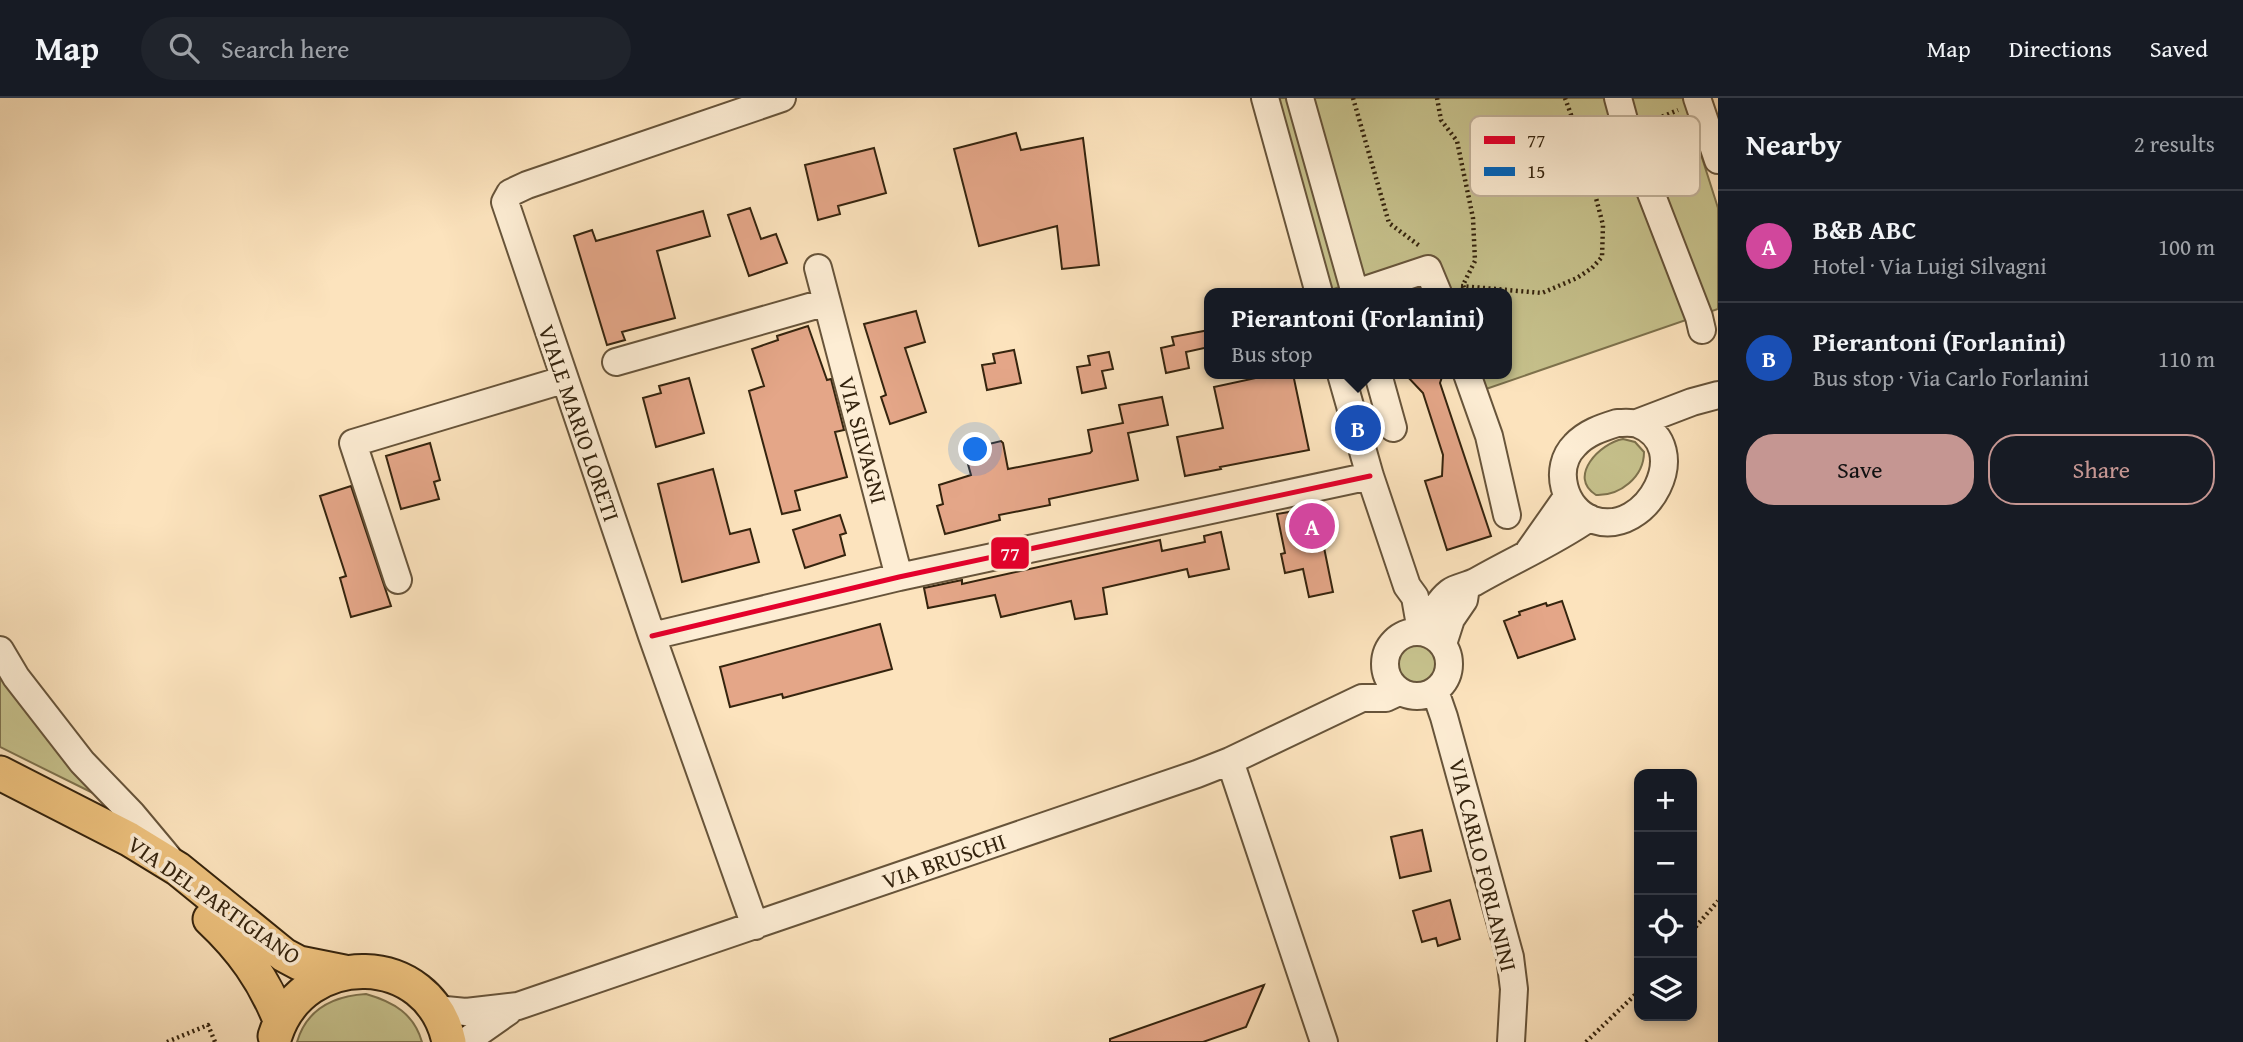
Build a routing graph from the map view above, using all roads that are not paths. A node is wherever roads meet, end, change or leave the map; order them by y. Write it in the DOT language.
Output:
graph roads {
  1 [pos="782,98"];
  2 [pos="1265,98"];
  3 [pos="1300,98"];
  4 [pos="1618,98"];
  5 [pos="1697,98"];
  6 [pos="1623,116"];
  7 [pos="1718,160"];
  8 [pos="1652,196"];
  9 [pos="818,268"];
  10 [pos="1433,281"];
  11 [pos="1318,288"];
  12 [pos="1354,288"];
  13 [pos="1388,288"];
  14 [pos="827,302"];
  15 [pos="1702,330"];
  16 [pos="616,362"];
  17 [pos="1342,379"];
  18 [pos="1379,379"];
  19 [pos="1469,379"];
  20 [pos="563,380"];
  21 [pos="1718,395"];
  22 [pos="1692,402"];
  23 [pos="1637,423"];
  24 [pos="1393,428"];
  25 [pos="1662,447"];
  26 [pos="1370,476"];
  27 [pos="1567,497"];
  28 [pos="1507,515"];
  29 [pos="1589,518"];
  30 [pos="1528,552"];
  31 [pos="899,577"];
  32 [pos="398,580"];
  33 [pos="1407,586"];
  34 [pos="652,636"];
  35 [pos="1429,636"];
  36 [pos="0,650"];
  37 [pos="1389,651"];
  38 [pos="1435,691"];
  39 [pos="1399,692"];
  40 [pos="1362,698"];
  41 [pos="1230,761"];
  42 [pos="0,773"];
  43 [pos="87,818"];
  44 [pos="178,869"];
  45 [pos="755,926"];
  46 [pos="344,972"];
  47 [pos="518,1006"];
  48 [pos="435,1009"];
  49 [pos="277,1031"];
  50 [pos="449,1042"];
  51 [pos="464,1042"];
  52 [pos="1324,1042"];
  53 [pos="1511,1042"];
  1 -- 20 [label="street, VIALE MARIO LORETI"];
  2 -- 11 [label="street"];
  3 -- 12 [label="street"];
  4 -- 6 [label="street"];
  5 -- 7 [label="street"];
  8 -- 15 [label="street"];
  9 -- 14 [label="street, VIA SILVAGNI"];
  10 -- 13 [label="street"];
  14 -- 16 [label="street"];
  14 -- 31 [label="street, VIA SILVAGNI"];
  17 -- 26 [label="street"];
  18 -- 24 [label="street"];
  19 -- 28 [label="street"];
  20 -- 32 [label="street"];
  20 -- 34 [label="street, VIALE MARIO LORETI"];
  21 -- 22 [label="street"];
  22 -- 23 [label="street"];
  22 -- 25 [label="street"];
  23 -- 25 [label="street"];
  23 -- 27 [label="street"];
  25 -- 29 [label="street"];
  26 -- 31 [label="street"];
  26 -- 33 [label="street"];
  27 -- 29 [label="street"];
  27 -- 30 [label="street"];
  29 -- 30 [label="street"];
  30 -- 35 [label="street"];
  31 -- 34 [label="street"];
  33 -- 35 [label="street"];
  33 -- 37 [label="street"];
  34 -- 45 [label="street, VIALE MARIO LORETI"];
  35 -- 37 [label="street"];
  35 -- 38 [label="street"];
  36 -- 44 [label="street"];
  37 -- 39 [label="street"];
  37 -- 40 [label="street"];
  38 -- 39 [label="street"];
  38 -- 53 [label="street, VIA CARLO FORLANINI"];
  39 -- 40 [label="street, VIA BRUSCHI"];
  40 -- 41 [label="street, VIA BRUSCHI"];
  41 -- 45 [label="street, VIA BRUSCHI"];
  41 -- 52 [label="street"];
  42 -- 43 [label="main road, VIA DEL PARTIGIANO"];
  43 -- 44 [label="main road, VIA DEL PARTIGIANO"];
  43 -- 49 [label="main road, VIA DEL PARTIGIANO"];
  44 -- 46 [label="main road, VIA DEL PARTIGIANO"];
  45 -- 47 [label="street, VIA BRUSCHI"];
  46 -- 48 [label="main road"];
  46 -- 49 [label="main road"];
  47 -- 48 [label="street, VIA BRUSCHI"];
  47 -- 51 [label="street, VIA BRUSCHI"];
  48 -- 50 [label="main road"];
}
